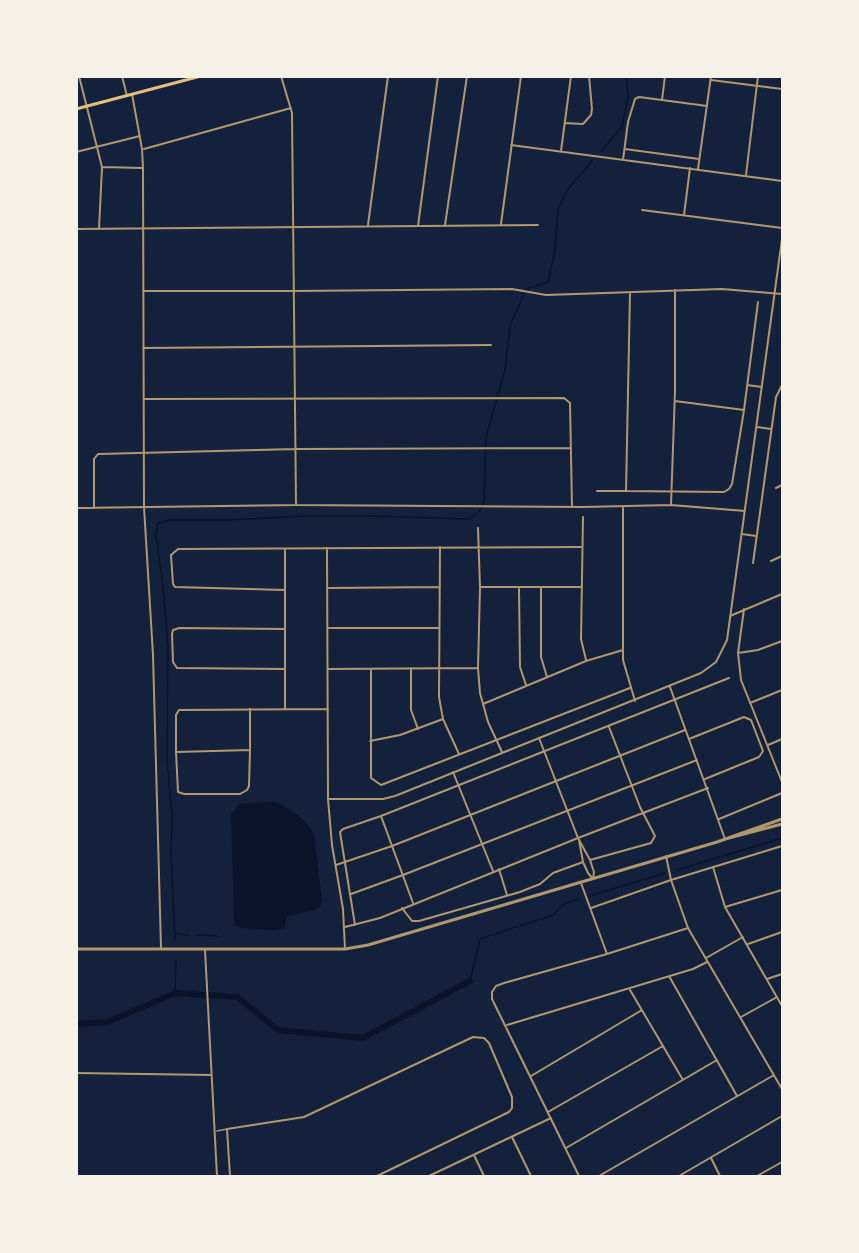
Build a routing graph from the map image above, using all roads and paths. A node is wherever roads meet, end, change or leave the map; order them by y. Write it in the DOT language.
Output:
graph roads {
  1 [pos="79,76"];
  2 [pos="122,76"];
  3 [pos="201,76"];
  4 [pos="281,76"];
  5 [pos="388,76"];
  6 [pos="438,76"];
  7 [pos="466,76"];
  8 [pos="521,76"];
  9 [pos="571,76"];
  10 [pos="589,76"];
  11 [pos="665,76"];
  12 [pos="758,76"];
  13 [pos="710,78"];
  14 [pos="757,86"];
  15 [pos="783,89"];
  16 [pos="132,94"];
  17 [pos="127,96"];
  18 [pos="662,100"];
  19 [pos="86,106"];
  20 [pos="707,106"];
  21 [pos="291,108"];
  22 [pos="76,109"];
  23 [pos="565,123"];
  24 [pos="140,136"];
  25 [pos="511,145"];
  26 [pos="96,146"];
  27 [pos="142,149"];
  28 [pos="624,149"];
  29 [pos="561,151"];
  30 [pos="76,152"];
  31 [pos="699,159"];
  32 [pos="623,160"];
  33 [pos="102,167"];
  34 [pos="143,168"];
  35 [pos="690,168"];
  36 [pos="698,169"];
  37 [pos="746,175"];
  38 [pos="783,181"];
  39 [pos="642,210"];
  40 [pos="684,215"];
  41 [pos="501,224"];
  42 [pos="445,225"];
  43 [pos="538,225"];
  44 [pos="418,226"];
  45 [pos="292,227"];
  46 [pos="368,227"];
  47 [pos="144,228"];
  48 [pos="783,228"];
  49 [pos="76,229"];
  50 [pos="99,229"];
  51 [pos="783,239"];
  52 [pos="777,278"];
  53 [pos="783,279"];
  54 [pos="675,290"];
  55 [pos="143,291"];
  56 [pos="294,291"];
  57 [pos="775,292"];
  58 [pos="630,293"];
  59 [pos="783,294"];
  60 [pos="758,302"];
  61 [pos="490,345"];
  62 [pos="295,347"];
  63 [pos="143,348"];
  64 [pos="747,385"];
  65 [pos="783,385"];
  66 [pos="762,387"];
  67 [pos="144,399"];
  68 [pos="296,399"];
  69 [pos="675,401"];
  70 [pos="744,410"];
  71 [pos="757,427"];
  72 [pos="771,429"];
  73 [pos="571,448"];
  74 [pos="296,450"];
  75 [pos="145,452"];
  76 [pos="783,486"];
  77 [pos="776,488"];
  78 [pos="597,491"];
  79 [pos="626,491"];
  80 [pos="671,491"];
  81 [pos="296,505"];
  82 [pos="671,505"];
  83 [pos="623,506"];
  84 [pos="144,507"];
  85 [pos="572,507"];
  86 [pos="76,508"];
  87 [pos="94,508"];
  88 [pos="745,511"];
  89 [pos="583,517"];
  90 [pos="478,528"];
  91 [pos="742,534"];
  92 [pos="756,536"];
  93 [pos="440,547"];
  94 [pos="581,547"];
  95 [pos="327,548"];
  96 [pos="478,548"];
  97 [pos="285,549"];
  98 [pos="783,556"];
  99 [pos="771,561"];
  100 [pos="753,563"];
  101 [pos="440,587"];
  102 [pos="480,587"];
  103 [pos="581,587"];
  104 [pos="328,588"];
  105 [pos="519,588"];
  106 [pos="541,588"];
  107 [pos="285,590"];
  108 [pos="783,594"];
  109 [pos="744,609"];
  110 [pos="730,616"];
  111 [pos="328,628"];
  112 [pos="439,628"];
  113 [pos="285,629"];
  114 [pos="783,641"];
  115 [pos="623,650"];
  116 [pos="738,653"];
  117 [pos="586,661"];
  118 [pos="411,668"];
  119 [pos="438,668"];
  120 [pos="478,668"];
  121 [pos="285,669"];
  122 [pos="327,669"];
  123 [pos="371,669"];
  124 [pos="547,678"];
  125 [pos="729,678"];
  126 [pos="526,685"];
  127 [pos="670,686"];
  128 [pos="630,688"];
  129 [pos="783,690"];
  130 [pos="674,700"];
  131 [pos="635,701"];
  132 [pos="750,703"];
  133 [pos="482,704"];
  134 [pos="250,709"];
  135 [pos="285,709"];
  136 [pos="328,709"];
  137 [pos="443,719"];
  138 [pos="609,727"];
  139 [pos="418,729"];
  140 [pos="685,730"];
  141 [pos="539,738"];
  142 [pos="689,739"];
  143 [pos="783,739"];
  144 [pos="496,740"];
  145 [pos="370,741"];
  146 [pos="768,745"];
  147 [pos="250,750"];
  148 [pos="177,752"];
  149 [pos="502,752"];
  150 [pos="544,752"];
  151 [pos="459,754"];
  152 [pos="621,757"];
  153 [pos="697,760"];
  154 [pos="453,772"];
  155 [pos="705,779"];
  156 [pos="556,782"];
  157 [pos="783,782"];
  158 [pos="459,785"];
  159 [pos="632,786"];
  160 [pos="708,788"];
  161 [pos="783,793"];
  162 [pos="328,799"];
  163 [pos="568,811"];
  164 [pos="644,813"];
  165 [pos="471,814"];
  166 [pos="381,816"];
  167 [pos="783,818"];
  168 [pos="719,819"];
  169 [pos="783,824"];
  170 [pos="578,838"];
  171 [pos="726,839"];
  172 [pos="483,844"];
  173 [pos="392,846"];
  174 [pos="783,846"];
  175 [pos="666,856"];
  176 [pos="590,860"];
  177 [pos="345,862"];
  178 [pos="583,862"];
  179 [pos="336,865"];
  180 [pos="713,867"];
  181 [pos="498,869"];
  182 [pos="493,871"];
  183 [pos="403,875"];
  184 [pos="593,879"];
  185 [pos="671,880"];
  186 [pos="581,883"];
  187 [pos="783,890"];
  188 [pos="351,894"];
  189 [pos="507,896"];
  190 [pos="413,903"];
  191 [pos="725,907"];
  192 [pos="402,908"];
  193 [pos="591,908"];
  194 [pos="355,926"];
  195 [pos="345,927"];
  196 [pos="688,928"];
  197 [pos="783,932"];
  198 [pos="743,937"];
  199 [pos="748,944"];
  200 [pos="76,949"];
  201 [pos="345,949"];
  202 [pos="161,950"];
  203 [pos="205,950"];
  204 [pos="607,954"];
  205 [pos="707,960"];
  206 [pos="783,974"];
  207 [pos="669,976"];
  208 [pos="767,979"];
  209 [pos="629,988"];
  210 [pos="777,997"];
  211 [pos="783,1006"];
  212 [pos="642,1011"];
  213 [pos="741,1017"];
  214 [pos="507,1025"];
  215 [pos="663,1046"];
  216 [pos="717,1060"];
  217 [pos="76,1073"];
  218 [pos="211,1075"];
  219 [pos="774,1075"];
  220 [pos="531,1076"];
  221 [pos="683,1080"];
  222 [pos="783,1089"];
  223 [pos="737,1096"];
  224 [pos="548,1112"];
  225 [pos="783,1116"];
  226 [pos="551,1118"];
  227 [pos="228,1129"];
  228 [pos="214,1131"];
  229 [pos="512,1137"];
  230 [pos="566,1148"];
  231 [pos="474,1155"];
  232 [pos="711,1158"];
  233 [pos="783,1162"];
  234 [pos="217,1176"];
  235 [pos="230,1176"];
  236 [pos="377,1176"];
  237 [pos="429,1176"];
  238 [pos="433,1176"];
  239 [pos="484,1176"];
  240 [pos="531,1176"];
  241 [pos="579,1176"];
  242 [pos="599,1176"];
  243 [pos="679,1176"];
  244 [pos="720,1176"];
  245 [pos="757,1176"];
  1 -- 19 [label="street"];
  2 -- 17 [label="street"];
  3 -- 16 [label="main road"];
  4 -- 21 [label="street"];
  5 -- 46 [label="street"];
  6 -- 44 [label="street"];
  7 -- 42 [label="street"];
  8 -- 25 [label="street"];
  9 -- 23 [label="street"];
  10 -- 23 [label="street"];
  11 -- 18 [label="street"];
  12 -- 14 [label="street"];
  13 -- 14 [label="street"];
  13 -- 20 [label="street"];
  14 -- 15 [label="street"];
  14 -- 37 [label="street"];
  16 -- 17 [label="main road"];
  16 -- 24 [label="street"];
  17 -- 19 [label="main road"];
  18 -- 20 [label="street"];
  18 -- 28 [label="street"];
  19 -- 22 [label="main road"];
  19 -- 26 [label="street"];
  20 -- 31 [label="street"];
  21 -- 27 [label="street"];
  21 -- 45 [label="street"];
  23 -- 29 [label="street"];
  24 -- 26 [label="street"];
  24 -- 27 [label="street"];
  25 -- 29 [label="street"];
  25 -- 41 [label="street"];
  26 -- 30 [label="street"];
  26 -- 33 [label="street"];
  27 -- 34 [label="street"];
  28 -- 31 [label="street"];
  28 -- 32 [label="street"];
  29 -- 32 [label="street"];
  31 -- 36 [label="street"];
  32 -- 35 [label="street"];
  33 -- 34 [label="street"];
  33 -- 50 [label="street"];
  34 -- 47 [label="street"];
  35 -- 36 [label="street"];
  35 -- 40 [label="street"];
  36 -- 37 [label="street"];
  37 -- 38 [label="street"];
  39 -- 40 [label="street"];
  40 -- 48 [label="street"];
  41 -- 42 [label="street"];
  41 -- 43 [label="street"];
  42 -- 44 [label="street"];
  44 -- 46 [label="street"];
  45 -- 46 [label="street"];
  45 -- 47 [label="street"];
  45 -- 56 [label="street"];
  47 -- 50 [label="street"];
  47 -- 55 [label="street"];
  49 -- 50 [label="street"];
  51 -- 52 [label="street"];
  52 -- 53 [label="street"];
  52 -- 57 [label="street"];
  54 -- 57 [label="street"];
  54 -- 58 [label="street"];
  54 -- 69 [label="street"];
  55 -- 56 [label="street"];
  55 -- 63 [label="street"];
  56 -- 58 [label="street"];
  56 -- 62 [label="street"];
  57 -- 59 [label="street"];
  57 -- 66 [label="street"];
  58 -- 79 [label="street"];
  60 -- 64 [label="street"];
  61 -- 62 [label="street"];
  62 -- 63 [label="street"];
  62 -- 68 [label="street"];
  63 -- 67 [label="street"];
  64 -- 66 [label="street"];
  64 -- 70 [label="street"];
  65 -- 72 [label="street"];
  66 -- 71 [label="street"];
  67 -- 68 [label="street"];
  67 -- 75 [label="street"];
  68 -- 73 [label="street"];
  68 -- 74 [label="street"];
  69 -- 70 [label="street"];
  69 -- 80 [label="street"];
  70 -- 80 [label="street"];
  71 -- 72 [label="street"];
  71 -- 88 [label="street"];
  72 -- 92 [label="street"];
  73 -- 74 [label="street"];
  73 -- 85 [label="street"];
  74 -- 75 [label="street"];
  74 -- 81 [label="street"];
  75 -- 84 [label="street"];
  75 -- 87 [label="street"];
  76 -- 77 [label="street"];
  78 -- 79 [label="street"];
  79 -- 80 [label="street"];
  80 -- 82 [label="street"];
  81 -- 84 [label="street"];
  81 -- 85 [label="street"];
  82 -- 83 [label="street"];
  82 -- 88 [label="street"];
  83 -- 85 [label="street"];
  83 -- 115 [label="street"];
  84 -- 87 [label="street"];
  84 -- 202 [label="street"];
  86 -- 87 [label="street"];
  88 -- 91 [label="street"];
  89 -- 94 [label="street"];
  90 -- 96 [label="street"];
  91 -- 92 [label="street"];
  91 -- 110 [label="street"];
  92 -- 100 [label="street"];
  93 -- 95 [label="street"];
  93 -- 96 [label="street"];
  93 -- 101 [label="street"];
  94 -- 96 [label="street"];
  94 -- 103 [label="street"];
  95 -- 97 [label="street"];
  95 -- 104 [label="street"];
  96 -- 102 [label="street"];
  97 -- 107 [label="street"];
  97 -- 107 [label="street"];
  98 -- 99 [label="street"];
  101 -- 104 [label="street"];
  101 -- 112 [label="street"];
  102 -- 105 [label="street"];
  102 -- 120 [label="street"];
  103 -- 106 [label="street"];
  103 -- 117 [label="street"];
  104 -- 111 [label="street"];
  105 -- 106 [label="street"];
  105 -- 126 [label="street"];
  106 -- 124 [label="street"];
  107 -- 113 [label="street"];
  108 -- 109 [label="street"];
  109 -- 110 [label="street"];
  109 -- 116 [label="street"];
  110 -- 127 [label="street"];
  111 -- 112 [label="street"];
  111 -- 122 [label="street"];
  112 -- 119 [label="street"];
  113 -- 121 [label="street"];
  113 -- 121 [label="street"];
  114 -- 116 [label="street"];
  115 -- 117 [label="street"];
  115 -- 128 [label="street"];
  116 -- 132 [label="street"];
  117 -- 124 [label="street"];
  118 -- 119 [label="street"];
  118 -- 123 [label="street"];
  118 -- 139 [label="street"];
  119 -- 120 [label="street"];
  119 -- 137 [label="street"];
  120 -- 133 [label="street"];
  121 -- 135 [label="street"];
  122 -- 123 [label="street"];
  122 -- 136 [label="street"];
  123 -- 145 [label="street"];
  124 -- 126 [label="street"];
  125 -- 130 [label="street"];
  126 -- 133 [label="street"];
  127 -- 130 [label="street"];
  127 -- 131 [label="street"];
  128 -- 131 [label="street"];
  128 -- 144 [label="street"];
  129 -- 132 [label="street"];
  130 -- 138 [label="street"];
  130 -- 140 [label="street"];
  131 -- 141 [label="street"];
  132 -- 146 [label="street"];
  133 -- 144 [label="street"];
  134 -- 135 [label="street"];
  134 -- 147 [label="street"];
  134 -- 148 [label="street"];
  135 -- 136 [label="street"];
  136 -- 162 [label="street"];
  137 -- 139 [label="street"];
  137 -- 151 [label="street"];
  138 -- 150 [label="street"];
  138 -- 152 [label="street"];
  139 -- 145 [label="street"];
  140 -- 142 [label="street"];
  140 -- 152 [label="street"];
  141 -- 149 [label="street"];
  141 -- 150 [label="street"];
  142 -- 153 [label="street"];
  142 -- 155 [label="street"];
  143 -- 146 [label="street"];
  144 -- 149 [label="street"];
  144 -- 151 [label="street"];
  145 -- 151 [label="street"];
  146 -- 157 [label="street"];
  147 -- 148 [label="street"];
  147 -- 148 [label="street"];
  149 -- 154 [label="street"];
  150 -- 156 [label="street"];
  150 -- 158 [label="street"];
  152 -- 156 [label="street"];
  152 -- 159 [label="street"];
  153 -- 155 [label="street"];
  153 -- 159 [label="street"];
  154 -- 158 [label="street"];
  154 -- 162 [label="street"];
  155 -- 160 [label="street"];
  156 -- 163 [label="street"];
  156 -- 165 [label="street"];
  158 -- 165 [label="street"];
  158 -- 166 [label="street"];
  159 -- 163 [label="street"];
  159 -- 164 [label="street"];
  160 -- 164 [label="street"];
  160 -- 168 [label="street"];
  161 -- 168 [label="street"];
  162 -- 179 [label="street"];
  163 -- 170 [label="street"];
  163 -- 172 [label="street"];
  164 -- 170 [label="street"];
  164 -- 176 [label="street"];
  165 -- 172 [label="street"];
  165 -- 173 [label="street"];
  166 -- 173 [label="street"];
  166 -- 177 [label="street"];
  167 -- 171 [label="street"];
  168 -- 171 [label="street"];
  169 -- 171 [label="street"];
  170 -- 176 [label="street"];
  170 -- 178 [label="street"];
  170 -- 181 [label="street"];
  171 -- 175 [label="street"];
  172 -- 182 [label="street"];
  172 -- 183 [label="street"];
  173 -- 177 [label="street"];
  173 -- 183 [label="street"];
  174 -- 180 [label="street"];
  175 -- 184 [label="street"];
  175 -- 185 [label="street"];
  176 -- 184 [label="street"];
  177 -- 179 [label="street"];
  177 -- 188 [label="street"];
  178 -- 184 [label="street"];
  178 -- 189 [label="street"];
  179 -- 195 [label="street"];
  180 -- 185 [label="street"];
  180 -- 191 [label="street"];
  181 -- 182 [label="street"];
  181 -- 189 [label="street"];
  182 -- 190 [label="street"];
  183 -- 188 [label="street"];
  183 -- 190 [label="street"];
  184 -- 186 [label="street"];
  185 -- 193 [label="street"];
  185 -- 196 [label="street"];
  186 -- 193 [label="street"];
  186 -- 201 [label="street"];
  187 -- 191 [label="street"];
  188 -- 194 [label="street"];
  189 -- 192 [label="street"];
  190 -- 192 [label="street"];
  191 -- 198 [label="street"];
  192 -- 194 [label="street"];
  193 -- 204 [label="street"];
  194 -- 195 [label="street"];
  195 -- 201 [label="street"];
  196 -- 204 [label="street"];
  196 -- 205 [label="street"];
  197 -- 199 [label="street"];
  198 -- 199 [label="street"];
  198 -- 205 [label="street"];
  199 -- 208 [label="street"];
  200 -- 202 [label="street"];
  201 -- 203 [label="street"];
  202 -- 203 [label="street"];
  203 -- 218 [label="street"];
  204 -- 214 [label="street"];
  205 -- 207 [label="street"];
  205 -- 213 [label="street"];
  206 -- 208 [label="street"];
  207 -- 209 [label="street"];
  207 -- 216 [label="street"];
  208 -- 210 [label="street"];
  209 -- 212 [label="street"];
  209 -- 214 [label="street"];
  210 -- 211 [label="street"];
  210 -- 213 [label="street"];
  212 -- 215 [label="street"];
  212 -- 220 [label="street"];
  213 -- 219 [label="street"];
  214 -- 220 [label="street"];
  215 -- 221 [label="street"];
  215 -- 224 [label="street"];
  216 -- 221 [label="street"];
  216 -- 223 [label="street"];
  217 -- 218 [label="street"];
  218 -- 228 [label="street"];
  219 -- 222 [label="street"];
  219 -- 223 [label="street"];
  220 -- 224 [label="street"];
  221 -- 230 [label="street"];
  223 -- 242 [label="street"];
  224 -- 226 [label="street"];
  225 -- 232 [label="street"];
  226 -- 229 [label="street"];
  226 -- 230 [label="street"];
  227 -- 228 [label="lane"];
  227 -- 235 [label="street"];
  227 -- 236 [label="street"];
  228 -- 234 [label="street"];
  229 -- 231 [label="street"];
  229 -- 240 [label="street"];
  230 -- 241 [label="street"];
  231 -- 238 [label="street"];
  231 -- 239 [label="street"];
  232 -- 243 [label="street"];
  232 -- 244 [label="street"];
  233 -- 245 [label="street"];
  237 -- 238 [label="street"];
}
